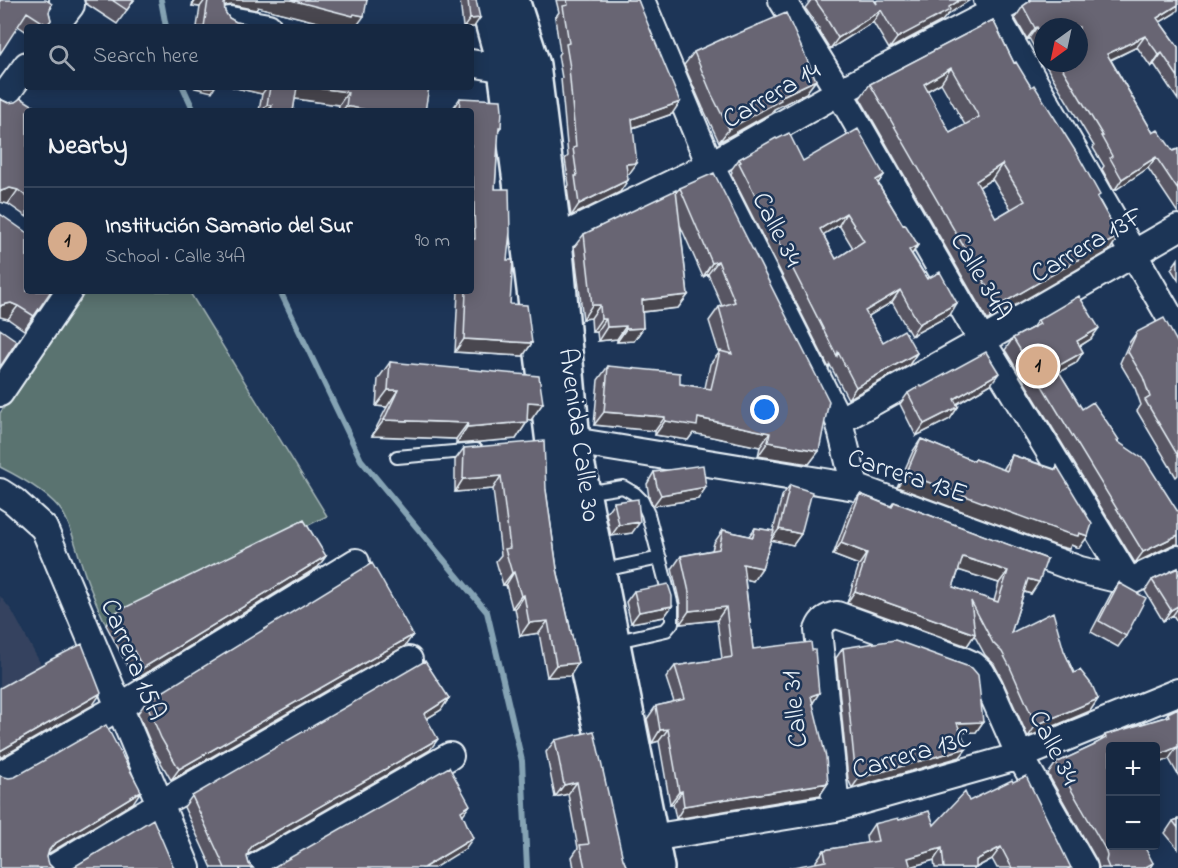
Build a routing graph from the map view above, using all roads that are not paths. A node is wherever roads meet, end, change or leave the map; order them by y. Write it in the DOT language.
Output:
graph roads {
  1 [pos="486,0"];
  2 [pos="512,0"];
  3 [pos="641,0"];
  4 [pos="782,0"];
  5 [pos="67,2"];
  6 [pos="999,4"];
  7 [pos="230,20"];
  8 [pos="56,24"];
  9 [pos="252,24"];
  10 [pos="474,63"];
  11 [pos="519,67"];
  12 [pos="24,68"];
  13 [pos="839,92"];
  14 [pos="3,93"];
  15 [pos="31,106"];
  16 [pos="710,165"];
  17 [pos="1178,228"];
  18 [pos="555,240"];
  19 [pos="1133,254"];
  20 [pos="66,294"];
  21 [pos="1178,331"];
  22 [pos="982,341"];
  23 [pos="0,393"];
  24 [pos="839,421"];
  25 [pos="556,443"];
  26 [pos="486,449"];
  27 [pos="397,457"];
  28 [pos="855,487"];
  29 [pos="0,492"];
  30 [pos="583,493"];
  31 [pos="660,558"];
  32 [pos="1178,559"];
  33 [pos="356,562"];
  34 [pos="598,572"];
  35 [pos="1129,582"];
  36 [pos="837,615"];
  37 [pos="612,642"];
  38 [pos="409,660"];
  39 [pos="1178,692"];
  40 [pos="119,707"];
  41 [pos="450,756"];
  42 [pos="1020,756"];
  43 [pos="0,775"];
  44 [pos="160,804"];
  45 [pos="836,808"];
  46 [pos="654,853"];
  47 [pos="54,868"];
  48 [pos="187,868"];
  49 [pos="254,868"];
  50 [pos="632,868"];
  51 [pos="1084,868"];
  1 -- 11 [label="main road, Avenida Calle 30"];
  2 -- 11 [label="main road, Avenida Calle 30"];
  3 -- 16 [label="street, Calle 34"];
  4 -- 13 [label="street, Calle 34A"];
  5 -- 8 [label="street"];
  6 -- 13 [label="street, Carrera 14"];
  6 -- 19 [label="street"];
  7 -- 9 [label="street"];
  10 -- 11 [label="street"];
  11 -- 18 [label="main road, Avenida Calle 30"];
  11 -- 25 [label="main road, Avenida Calle 30"];
  12 -- 14 [label="street"];
  13 -- 16 [label="street, Carrera 14"];
  13 -- 22 [label="street, Calle 34A"];
  14 -- 15 [label="street"];
  16 -- 18 [label="street, Carrera 14"];
  16 -- 24 [label="street, Calle 34"];
  17 -- 19 [label="street, Carrera 13F"];
  18 -- 25 [label="main road, Avenida Calle 30"];
  19 -- 21 [label="street"];
  19 -- 22 [label="street, Carrera 13F"];
  20 -- 23 [label="street"];
  22 -- 24 [label="street, Carrera 13F"];
  22 -- 35 [label="street, Calle 34A"];
  24 -- 28 [label="street, Calle 34"];
  25 -- 28 [label="street, Carrera 13E"];
  25 -- 30 [label="main road, Avenida Calle 30"];
  25 -- 50 [label="main road, Avenida Calle 30"];
  26 -- 27 [label="lane"];
  28 -- 35 [label="street, Carrera 13E"];
  29 -- 40 [label="street, Carrera 15A"];
  30 -- 31 [label="lane"];
  30 -- 34 [label="main road, Avenida Calle 30"];
  31 -- 34 [label="lane"];
  31 -- 37 [label="lane"];
  32 -- 35 [label="street"];
  33 -- 40 [label="street"];
  34 -- 37 [label="main road, Avenida Calle 30"];
  36 -- 42 [label="street, Calle 34"];
  36 -- 45 [label="street, Calle 31"];
  37 -- 46 [label="main road, Avenida Calle 30"];
  38 -- 44 [label="street"];
  39 -- 42 [label="street, Carrera 13C"];
  40 -- 43 [label="street"];
  40 -- 44 [label="street, Carrera 15A"];
  41 -- 49 [label="street"];
  42 -- 45 [label="street, Carrera 13C"];
  42 -- 51 [label="street, Calle 34"];
  44 -- 47 [label="street"];
  44 -- 48 [label="street, Carrera 15A"];
  45 -- 46 [label="street, Carrera 13C"];
}
